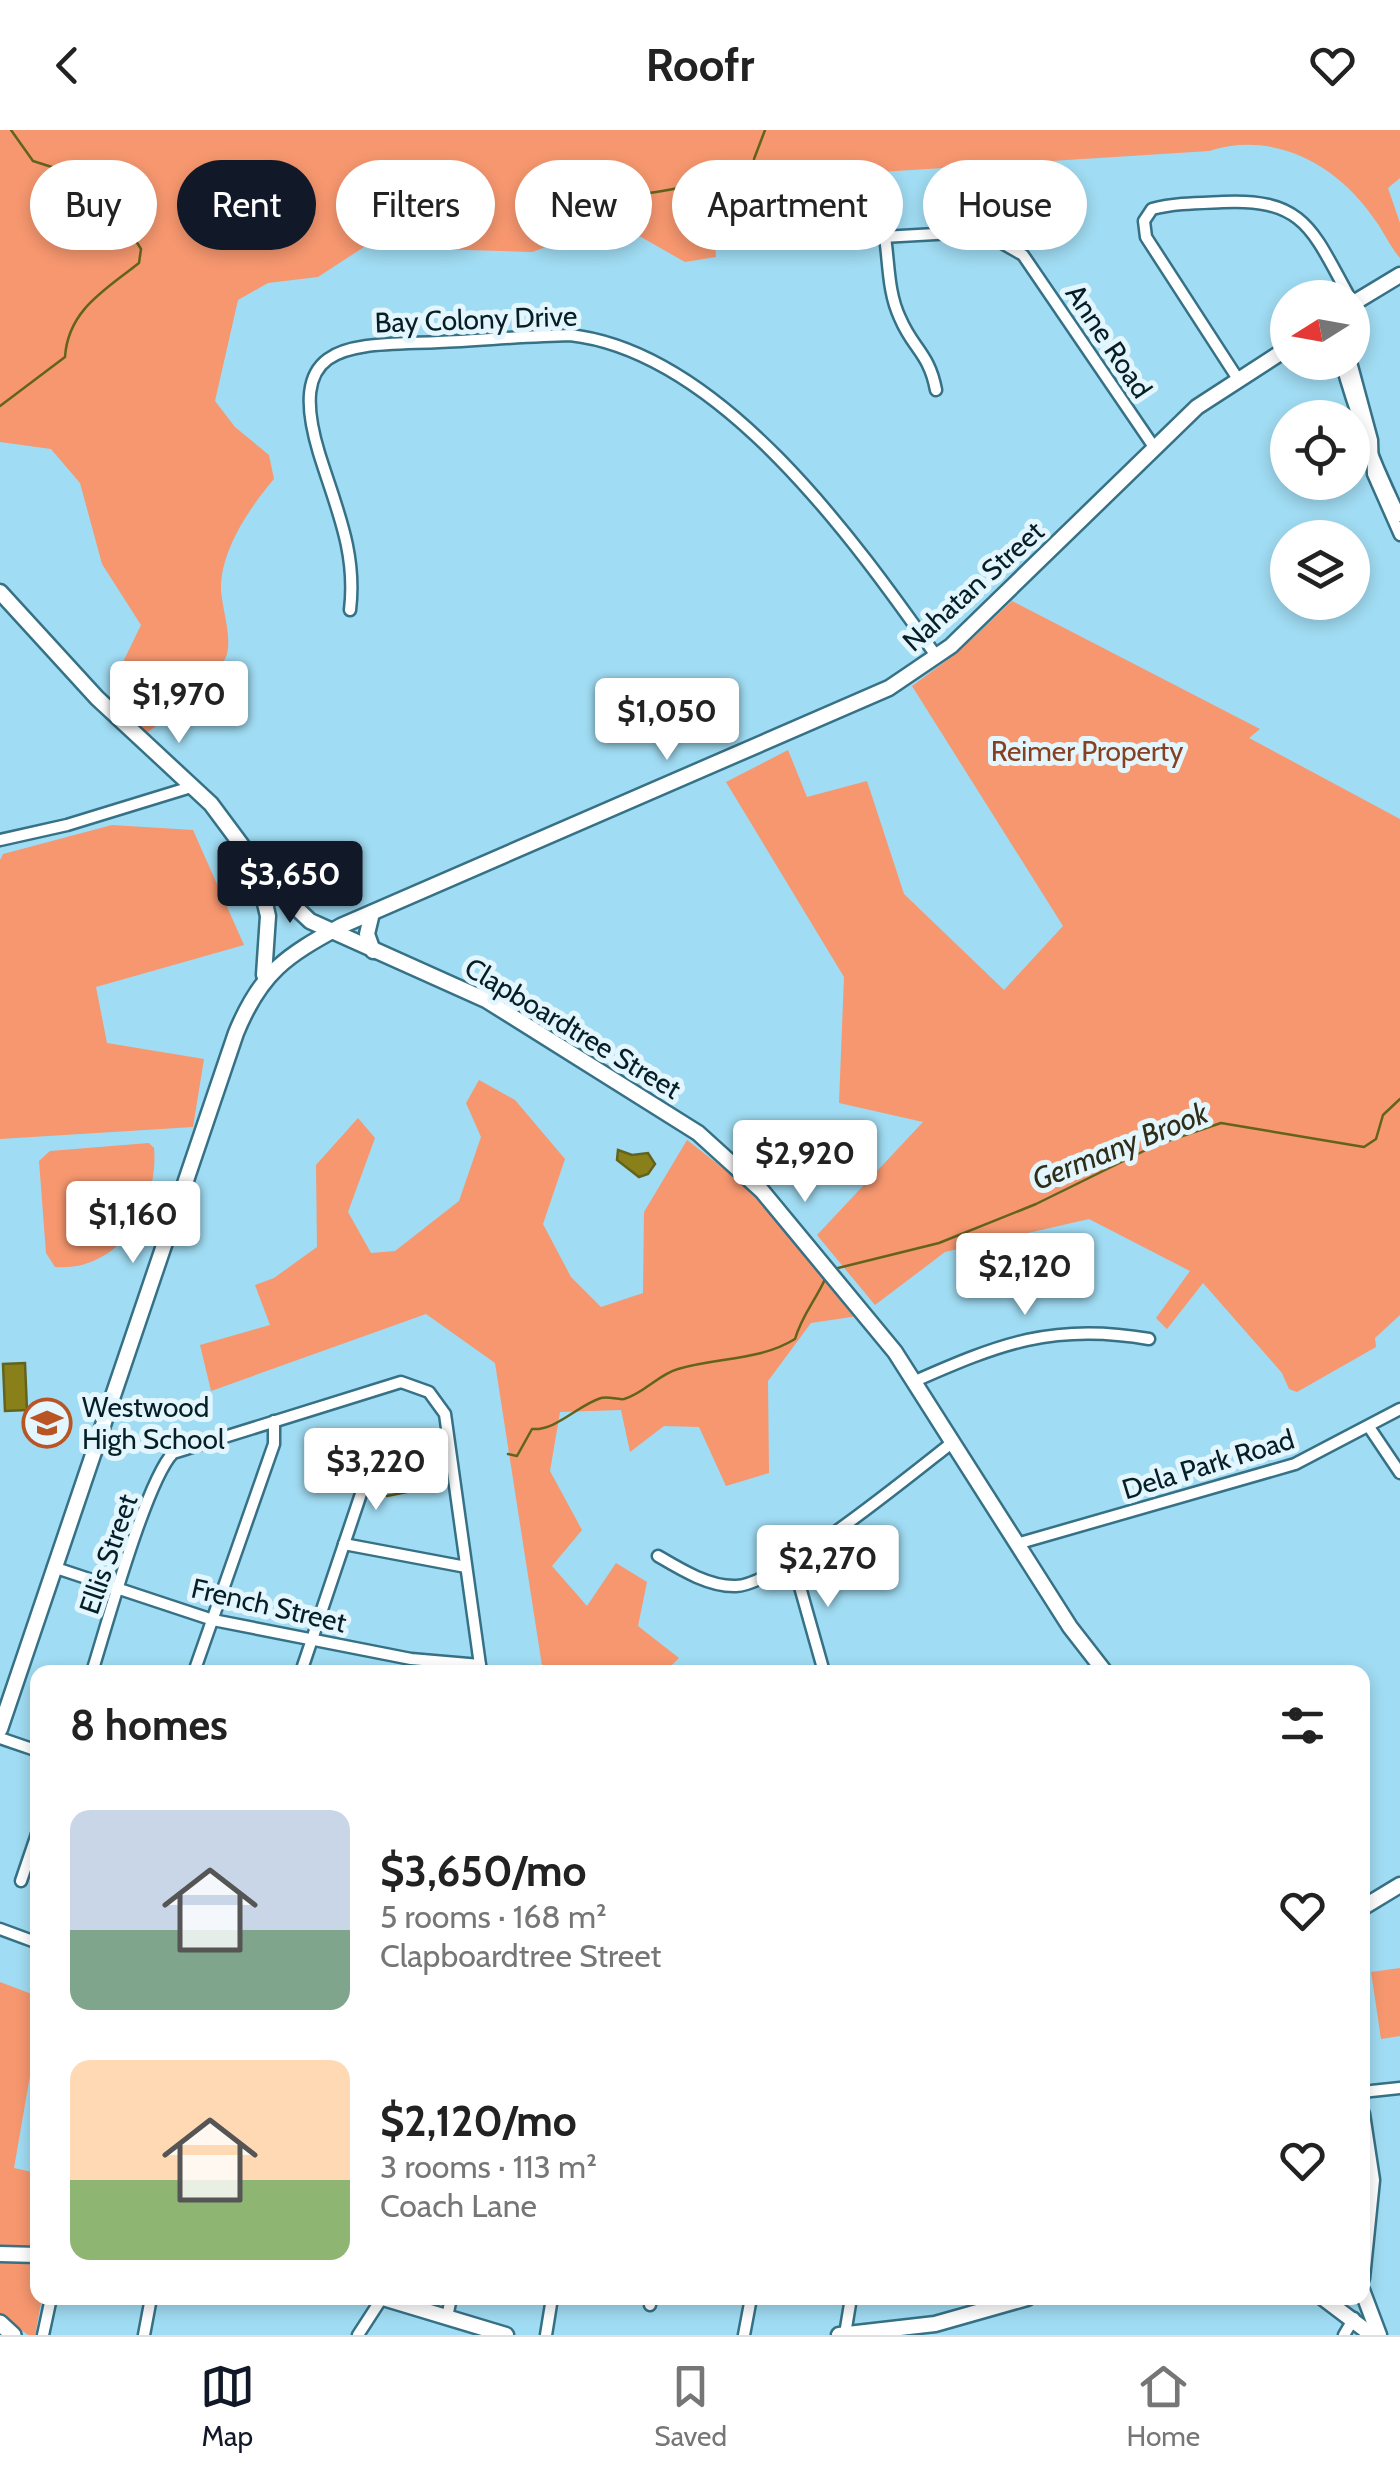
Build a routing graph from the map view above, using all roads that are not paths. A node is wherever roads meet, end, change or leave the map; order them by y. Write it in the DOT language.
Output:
graph roads {
  1 [pos="903,236"];
  2 [pos="888,250"];
  3 [pos="1400,275"];
  4 [pos="1339,280"];
  5 [pos="1370,292"];
  6 [pos="1270,359"];
  7 [pos="1238,379"];
  8 [pos="936,390"];
  9 [pos="1154,447"];
  10 [pos="1370,451"];
  11 [pos="1370,455"];
  12 [pos="1400,516"];
  13 [pos="1400,535"];
  14 [pos="0,592"];
  15 [pos="350,610"];
  16 [pos="936,657"];
  17 [pos="191,787"];
  18 [pos="0,840"];
  19 [pos="256,864"];
  20 [pos="372,913"];
  21 [pos="330,932"];
  22 [pos="373,951"];
  23 [pos="260,986"];
  24 [pos="1149,1339"];
  25 [pos="913,1382"];
  26 [pos="1400,1408"];
  27 [pos="274,1421"];
  28 [pos="1369,1427"];
  29 [pos="953,1442"];
  30 [pos="369,1470"];
  31 [pos="1400,1472"];
  32 [pos="344,1544"];
  33 [pos="1020,1544"];
  34 [pos="658,1556"];
  35 [pos="789,1565"];
  36 [pos="466,1566"];
  37 [pos="54,1567"];
  38 [pos="118,1588"];
  39 [pos="213,1620"];
  40 [pos="312,1639"];
  41 [pos="410,1659"];
  42 [pos="94,1665"];
  43 [pos="197,1665"];
  44 [pos="303,1665"];
  45 [pos="408,1665"];
  46 [pos="453,1665"];
  47 [pos="480,1665"];
  48 [pos="822,1665"];
  49 [pos="1100,1665"];
  50 [pos="0,1729"];
  51 [pos="0,1738"];
  52 [pos="30,1748"];
  53 [pos="30,1855"];
  54 [pos="21,1880"];
  55 [pos="1400,1885"];
  56 [pos="1370,1903"];
  57 [pos="0,1929"];
  58 [pos="30,1940"];
  59 [pos="1400,2088"];
  60 [pos="1370,2091"];
  61 [pos="1370,2167"];
  62 [pos="1370,2200"];
  63 [pos="0,2254"];
  64 [pos="30,2255"];
  65 [pos="50,2305"];
  66 [pos="150,2305"];
  67 [pos="377,2305"];
  68 [pos="406,2305"];
  69 [pos="450,2305"];
  70 [pos="551,2305"];
  71 [pos="750,2305"];
  72 [pos="849,2305"];
  73 [pos="1004,2305"];
  74 [pos="1334,2305"];
  75 [pos="1357,2305"];
  76 [pos="1367,2305"];
  77 [pos="447,2317"];
  78 [pos="1354,2318"];
  79 [pos="0,2324"];
  80 [pos="883,2332"];
  81 [pos="13,2335"];
  82 [pos="44,2335"];
  83 [pos="144,2335"];
  84 [pos="358,2335"];
  85 [pos="506,2335"];
  86 [pos="546,2335"];
  87 [pos="744,2335"];
  88 [pos="842,2335"];
  89 [pos="1344,2335"];
  90 [pos="1376,2335"];
  1 -- 9 [label="street, Anne Road"];
  2 -- 8 [label="street"];
  3 -- 5 [label="main road"];
  4 -- 7 [label="street"];
  6 -- 7 [label="main road, Nahatan Street"];
  7 -- 9 [label="main road, Nahatan Street"];
  9 -- 16 [label="main road, Nahatan Street"];
  10 -- 12 [label="street"];
  11 -- 13 [label="street"];
  14 -- 17 [label="main road, Clapboardtree Street"];
  15 -- 16 [label="street, Bay Colony Drive"];
  16 -- 20 [label="main road, Nahatan Street"];
  17 -- 18 [label="street"];
  17 -- 19 [label="main road, Clapboardtree Street"];
  19 -- 21 [label="main road, Clapboardtree Street"];
  19 -- 23 [label="main road, Clapboardtree Street"];
  20 -- 21 [label="main road, Nahatan Street"];
  20 -- 22 [label="main road"];
  21 -- 22 [label="main road, Clapboardtree Street"];
  21 -- 23 [label="main road, Nahatan Street"];
  22 -- 25 [label="main road, Clapboardtree Street"];
  23 -- 37 [label="main road, Nahatan Street"];
  24 -- 25 [label="street"];
  25 -- 29 [label="main road, Clapboardtree Street"];
  26 -- 28 [label="street, Dela Park Road"];
  27 -- 36 [label="street, Ellis Street"];
  27 -- 38 [label="street, Ellis Street"];
  27 -- 39 [label="street"];
  28 -- 31 [label="street"];
  28 -- 33 [label="street, Dela Park Road"];
  29 -- 33 [label="main road, Clapboardtree Street"];
  29 -- 35 [label="street"];
  30 -- 32 [label="street"];
  32 -- 36 [label="street"];
  32 -- 40 [label="street"];
  33 -- 49 [label="main road, Clapboardtree Street"];
  34 -- 35 [label="street"];
  35 -- 48 [label="street"];
  36 -- 47 [label="street"];
  37 -- 38 [label="street, French Street"];
  37 -- 50 [label="main road, Nahatan Street"];
  38 -- 39 [label="street, French Street"];
  38 -- 42 [label="street, Ellis Street"];
  39 -- 40 [label="street, French Street"];
  39 -- 43 [label="street"];
  40 -- 41 [label="street, French Street"];
  40 -- 44 [label="street"];
  41 -- 45 [label="street"];
  41 -- 46 [label="street, French Street"];
  51 -- 52 [label="street"];
  53 -- 54 [label="street"];
  55 -- 56 [label="main road"];
  57 -- 58 [label="street"];
  59 -- 60 [label="street"];
  61 -- 62 [label="main road"];
  63 -- 64 [label="main road"];
  65 -- 82 [label="street"];
  66 -- 83 [label="street"];
  67 -- 84 [label="street"];
  68 -- 77 [label="main road"];
  69 -- 77 [label="street"];
  70 -- 86 [label="street"];
  71 -- 87 [label="street"];
  72 -- 88 [label="street"];
  73 -- 80 [label="main road"];
  74 -- 78 [label="main road"];
  75 -- 78 [label="main road"];
  76 -- 90 [label="main road"];
  77 -- 85 [label="main road"];
  78 -- 89 [label="street"];
  78 -- 90 [label="main road"];
  79 -- 81 [label="main road"];
  80 -- 88 [label="main road"];
}
